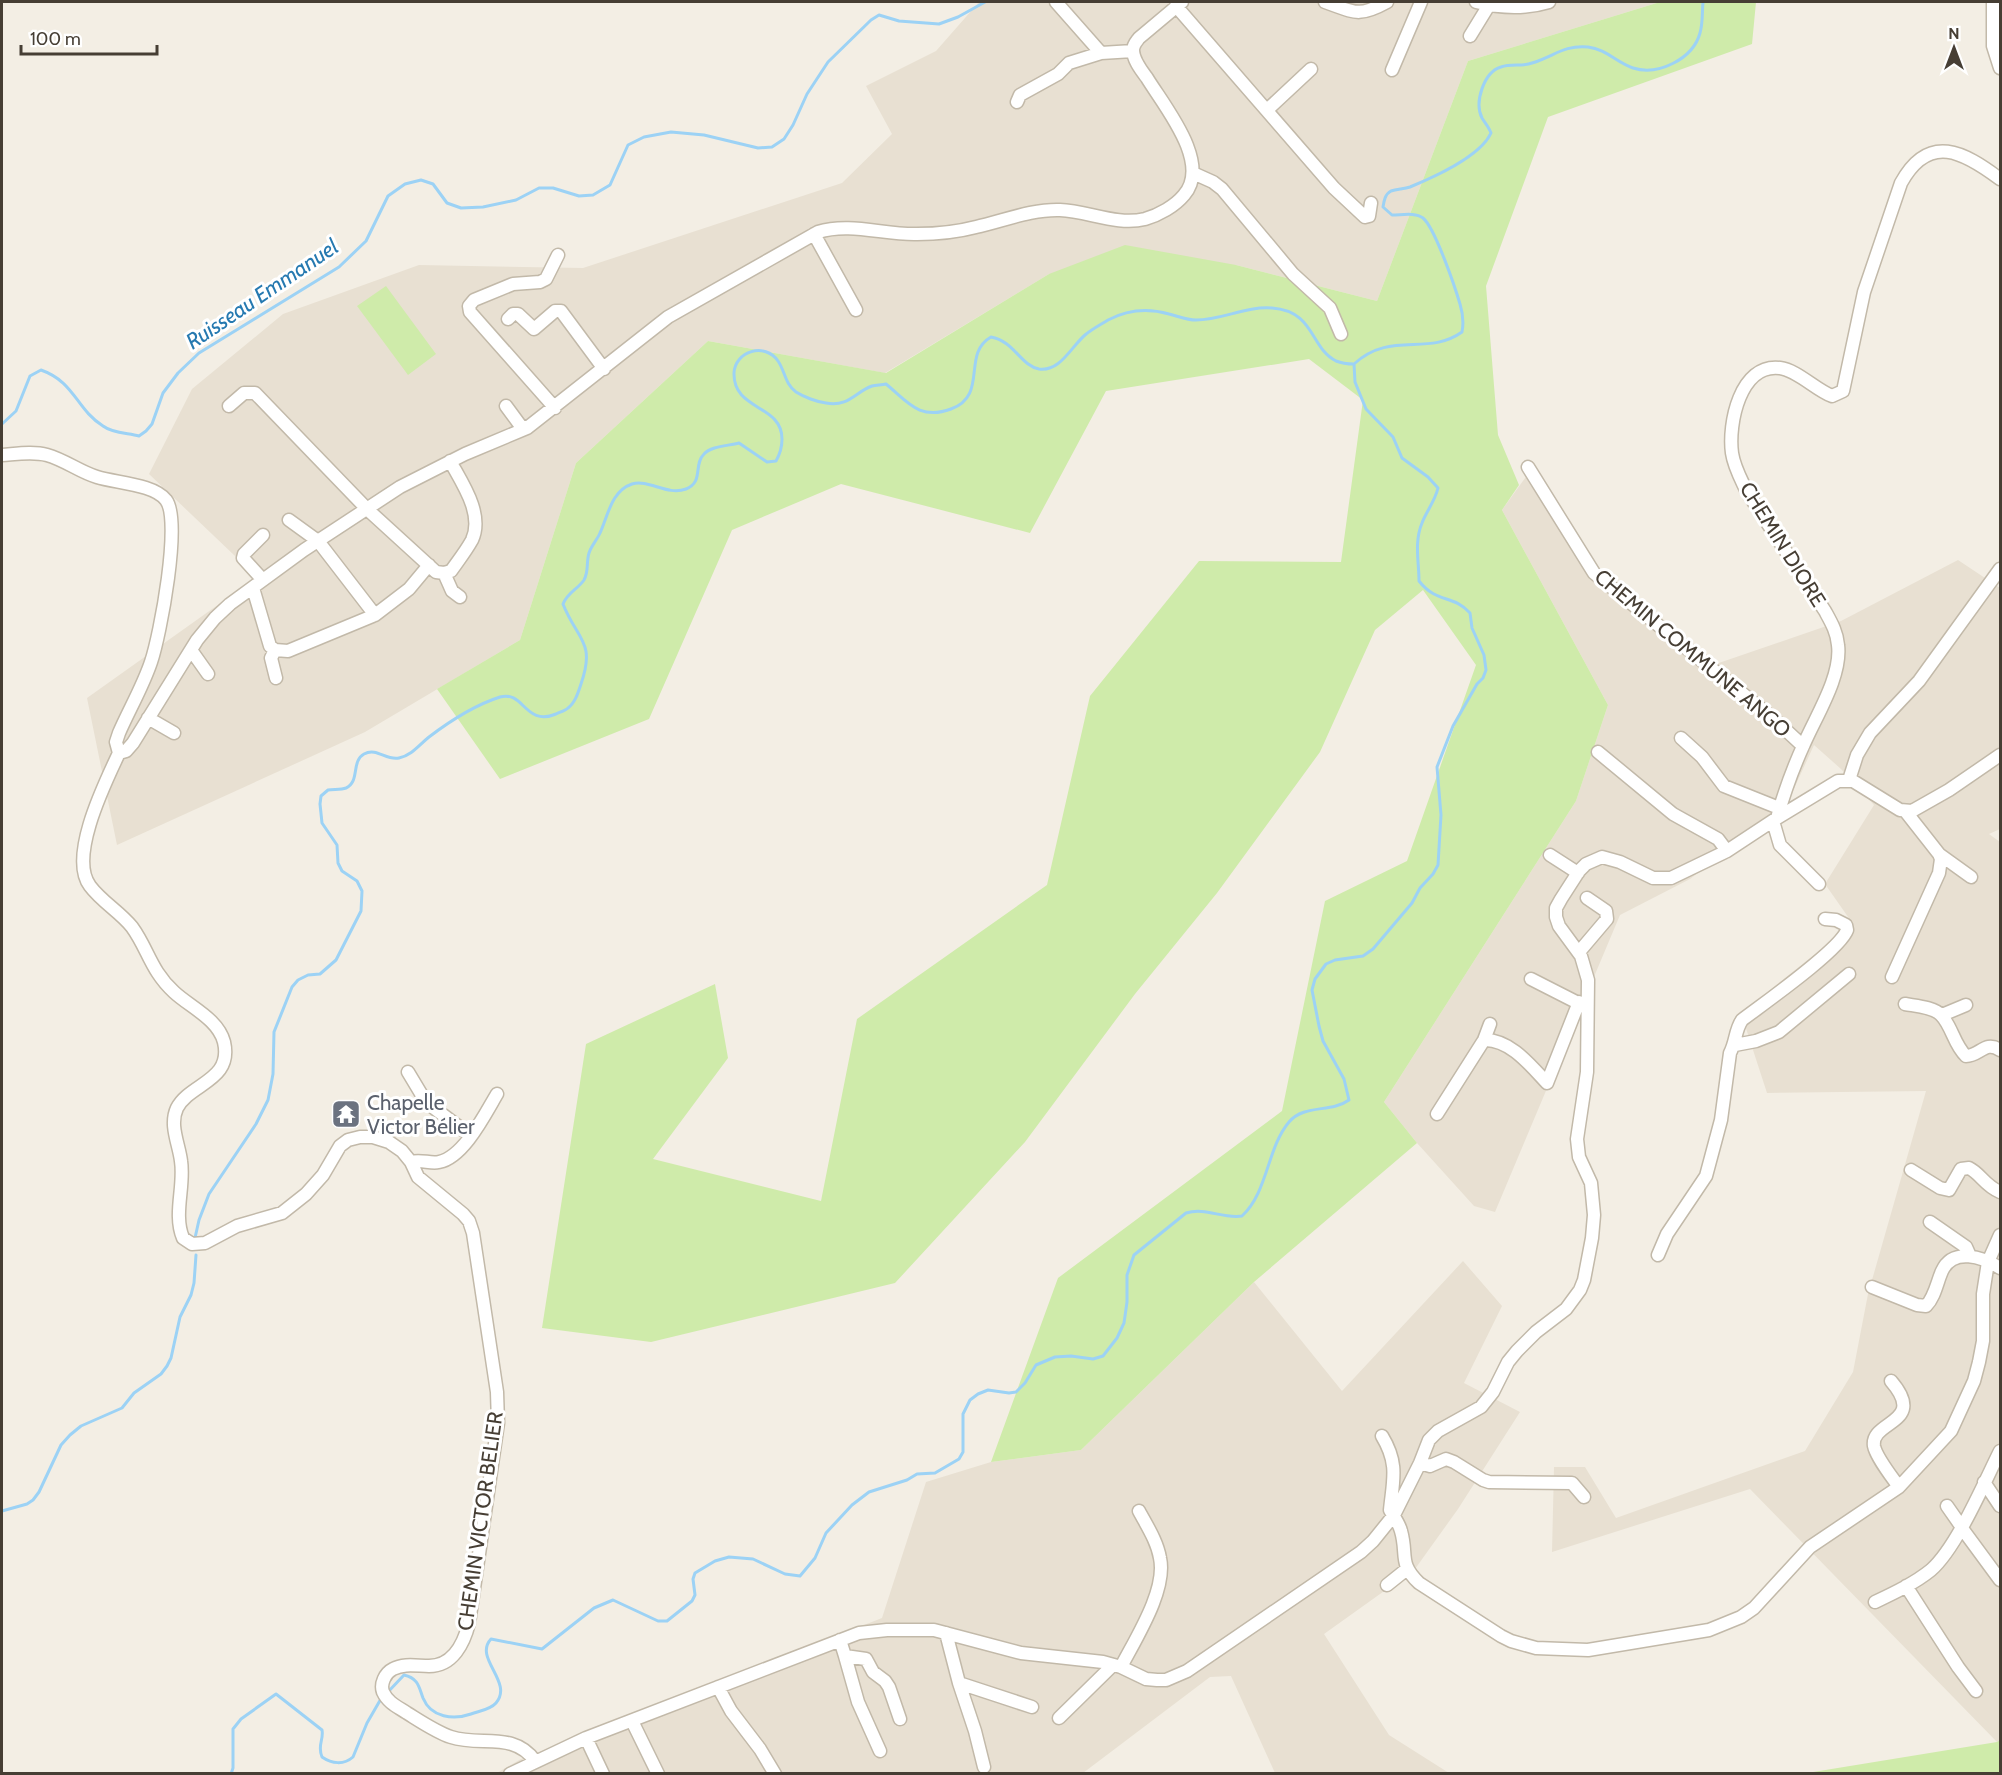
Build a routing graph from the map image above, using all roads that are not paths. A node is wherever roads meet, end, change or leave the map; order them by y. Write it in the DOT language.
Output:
graph roads {
  1 [pos="1056,2"];
  2 [pos="1325,2"];
  3 [pos="1386,2"];
  4 [pos="1421,2"];
  5 [pos="1549,2"];
  6 [pos="1993,2"];
  7 [pos="1482,3"];
  8 [pos="1179,4"];
  9 [pos="1470,36"];
  10 [pos="1133,51"];
  11 [pos="1101,53"];
  12 [pos="2001,68"];
  13 [pos="1311,69"];
  14 [pos="1392,70"];
  15 [pos="1017,102"];
  16 [pos="1267,110"];
  17 [pos="1193,173"];
  18 [pos="2001,179"];
  19 [pos="1371,203"];
  20 [pos="814,234"];
  21 [pos="558,255"];
  22 [pos="856,310"];
  23 [pos="508,319"];
  24 [pos="1341,334"];
  25 [pos="604,369"];
  26 [pos="229,406"];
  27 [pos="506,406"];
  28 [pos="555,408"];
  29 [pos="527,428"];
  30 [pos="2,455"];
  31 [pos="450,462"];
  32 [pos="1528,467"];
  33 [pos="367,509"];
  34 [pos="289,519"];
  35 [pos="263,535"];
  36 [pos="318,541"];
  37 [pos="429,565"];
  38 [pos="2001,569"];
  39 [pos="444,573"];
  40 [pos="258,584"];
  41 [pos="460,597"];
  42 [pos="375,615"];
  43 [pos="191,650"];
  44 [pos="275,650"];
  45 [pos="208,674"];
  46 [pos="276,678"];
  47 [pos="148,718"];
  48 [pos="174,733"];
  49 [pos="1681,738"];
  50 [pos="1803,746"];
  51 [pos="1598,752"];
  52 [pos="119,753"];
  53 [pos="2001,754"];
  54 [pos="1849,780"];
  55 [pos="1906,812"];
  56 [pos="1776,816"];
  57 [pos="1727,851"];
  58 [pos="1939,854"];
  59 [pos="1550,855"];
  60 [pos="1578,873"];
  61 [pos="1971,877"];
  62 [pos="1819,884"];
  63 [pos="1587,898"];
  64 [pos="1825,919"];
  65 [pos="1580,952"];
  66 [pos="1849,974"];
  67 [pos="1892,977"];
  68 [pos="1531,979"];
  69 [pos="1905,1004"];
  70 [pos="1583,1005"];
  71 [pos="1966,1005"];
  72 [pos="1942,1015"];
  73 [pos="1490,1023"];
  74 [pos="1484,1040"];
  75 [pos="1735,1045"];
  76 [pos="2001,1050"];
  77 [pos="408,1072"];
  78 [pos="497,1094"];
  79 [pos="1437,1114"];
  80 [pos="471,1136"];
  81 [pos="411,1162"];
  82 [pos="1911,1170"];
  83 [pos="2001,1192"];
  84 [pos="1930,1222"];
  85 [pos="2001,1235"];
  86 [pos="1658,1255"];
  87 [pos="1970,1256"];
  88 [pos="1988,1262"];
  89 [pos="2001,1268"];
  90 [pos="1872,1287"];
  91 [pos="1891,1381"];
  92 [pos="1382,1436"];
  93 [pos="2001,1451"];
  94 [pos="1420,1463"];
  95 [pos="1984,1482"];
  96 [pos="1899,1487"];
  97 [pos="1584,1497"];
  98 [pos="1947,1506"];
  99 [pos="2001,1506"];
  100 [pos="1139,1511"];
  101 [pos="1394,1515"];
  102 [pos="1961,1527"];
  103 [pos="1407,1569"];
  104 [pos="2001,1580"];
  105 [pos="1388,1585"];
  106 [pos="1906,1586"];
  107 [pos="1875,1602"];
  108 [pos="946,1633"];
  109 [pos="840,1640"];
  110 [pos="845,1656"];
  111 [pos="1117,1666"];
  112 [pos="959,1683"];
  113 [pos="718,1687"];
  114 [pos="1976,1691"];
  115 [pos="1032,1707"];
  116 [pos="1059,1718"];
  117 [pos="900,1719"];
  118 [pos="632,1721"];
  119 [pos="586,1738"];
  120 [pos="880,1751"];
  121 [pos="535,1761"];
  122 [pos="984,1767"];
  123 [pos="510,1773"];
  124 [pos="603,1773"];
  125 [pos="658,1773"];
  126 [pos="775,1773"];
  1 -- 11 [label="street"];
  2 -- 3 [label="street"];
  4 -- 14 [label="street"];
  5 -- 7 [label="street"];
  6 -- 12 [label="street"];
  7 -- 9 [label="street"];
  8 -- 10 [label="street"];
  8 -- 16 [label="street"];
  10 -- 11 [label="street"];
  10 -- 17 [label="street"];
  11 -- 15 [label="street"];
  13 -- 16 [label="street"];
  16 -- 19 [label="street"];
  17 -- 20 [label="street"];
  17 -- 24 [label="street"];
  18 -- 50 [label="street, CHEMIN DIORE"];
  20 -- 22 [label="street"];
  20 -- 25 [label="street"];
  21 -- 28 [label="street"];
  23 -- 25 [label="street"];
  25 -- 28 [label="street"];
  26 -- 33 [label="street"];
  27 -- 29 [label="street"];
  28 -- 29 [label="street"];
  29 -- 31 [label="street"];
  30 -- 52 [label="street"];
  31 -- 33 [label="street"];
  31 -- 39 [label="street"];
  32 -- 50 [label="street, CHEMIN COMMUNE ANGO"];
  33 -- 36 [label="street"];
  33 -- 37 [label="street"];
  34 -- 36 [label="street"];
  35 -- 40 [label="street"];
  36 -- 40 [label="street"];
  36 -- 42 [label="street"];
  37 -- 39 [label="street"];
  37 -- 42 [label="street"];
  38 -- 54 [label="street"];
  39 -- 41 [label="street"];
  40 -- 43 [label="street"];
  40 -- 44 [label="street"];
  42 -- 44 [label="street"];
  43 -- 45 [label="street"];
  43 -- 47 [label="street"];
  44 -- 46 [label="street"];
  47 -- 48 [label="street"];
  47 -- 52 [label="street"];
  49 -- 56 [label="street"];
  50 -- 56 [label="street, CHEMIN DIORE"];
  51 -- 57 [label="street"];
  52 -- 81 [label="street, CHEMIN VICTOR BELIER"];
  53 -- 55 [label="street"];
  54 -- 55 [label="street"];
  54 -- 56 [label="street"];
  55 -- 58 [label="street"];
  56 -- 57 [label="street"];
  56 -- 62 [label="street"];
  57 -- 60 [label="street"];
  58 -- 61 [label="street"];
  58 -- 67 [label="street"];
  59 -- 60 [label="street"];
  60 -- 65 [label="street"];
  63 -- 65 [label="street"];
  64 -- 75 [label="street"];
  65 -- 70 [label="street"];
  66 -- 75 [label="street"];
  68 -- 70 [label="street"];
  69 -- 72 [label="street"];
  70 -- 74 [label="street"];
  70 -- 94 [label="street"];
  71 -- 72 [label="street"];
  72 -- 76 [label="street"];
  73 -- 74 [label="street"];
  74 -- 79 [label="street"];
  75 -- 86 [label="street"];
  77 -- 80 [label="street"];
  78 -- 80 [label="street"];
  80 -- 81 [label="street"];
  81 -- 121 [label="street, CHEMIN VICTOR BELIER"];
  82 -- 83 [label="street"];
  84 -- 87 [label="street"];
  85 -- 88 [label="street"];
  87 -- 88 [label="street"];
  87 -- 90 [label="street"];
  88 -- 89 [label="street"];
  88 -- 96 [label="street"];
  91 -- 96 [label="street"];
  92 -- 101 [label="street"];
  93 -- 95 [label="street"];
  94 -- 97 [label="street"];
  94 -- 101 [label="street"];
  95 -- 99 [label="street"];
  95 -- 102 [label="street"];
  96 -- 103 [label="street"];
  98 -- 102 [label="street"];
  100 -- 111 [label="street"];
  101 -- 103 [label="street"];
  101 -- 111 [label="street"];
  102 -- 104 [label="street"];
  102 -- 106 [label="street"];
  103 -- 105 [label="street"];
  106 -- 107 [label="street"];
  106 -- 114 [label="street"];
  108 -- 109 [label="street"];
  108 -- 111 [label="street"];
  108 -- 112 [label="street"];
  109 -- 110 [label="street"];
  109 -- 113 [label="street"];
  110 -- 117 [label="street"];
  110 -- 120 [label="street"];
  111 -- 116 [label="street"];
  112 -- 115 [label="street"];
  112 -- 122 [label="street"];
  113 -- 118 [label="street"];
  113 -- 126 [label="street"];
  118 -- 119 [label="street"];
  118 -- 125 [label="street"];
  119 -- 121 [label="street"];
  119 -- 124 [label="street"];
  121 -- 123 [label="street"];
}
